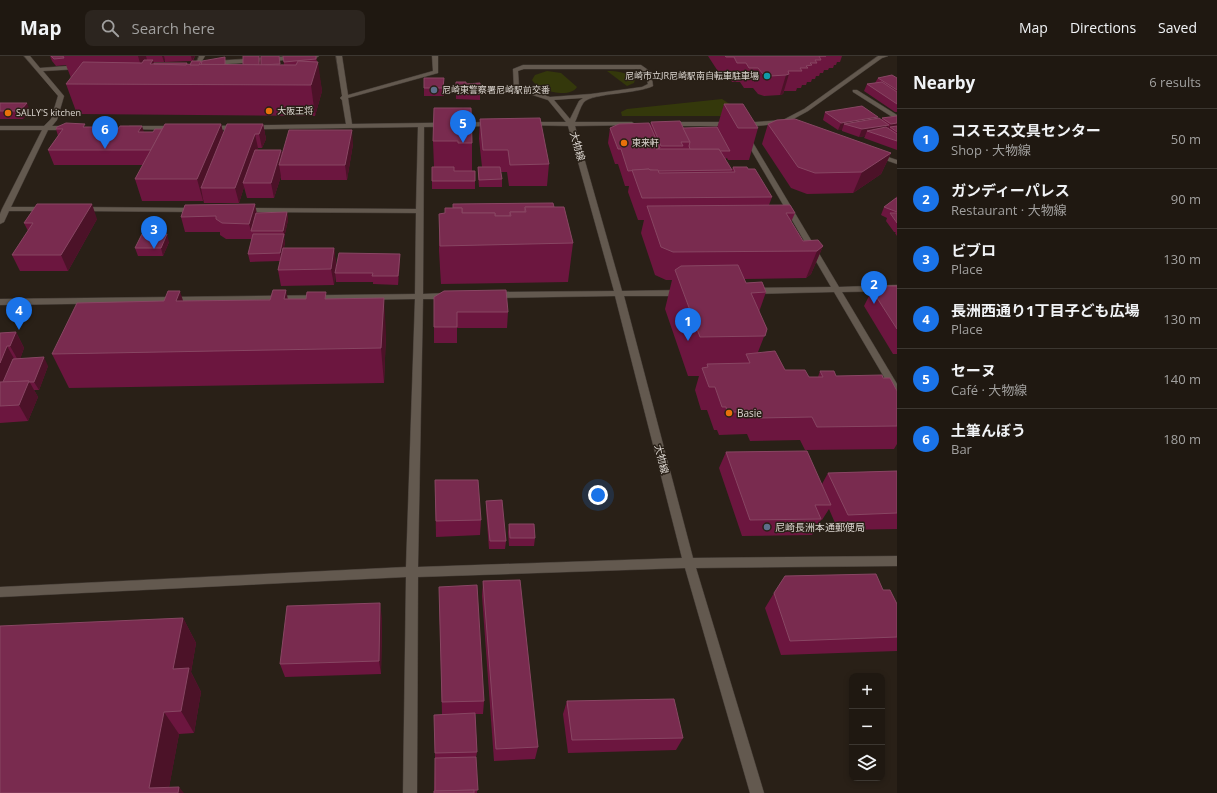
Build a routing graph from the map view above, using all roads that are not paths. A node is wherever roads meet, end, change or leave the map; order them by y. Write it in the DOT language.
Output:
graph roads {
  1 [pos="27,56"];
  2 [pos="202,56"];
  3 [pos="316,56"];
  4 [pos="339,56"];
  5 [pos="435,56"];
  6 [pos="885,56"];
  7 [pos="197,65"];
  8 [pos="90,66"];
  9 [pos="189,66"];
  10 [pos="38,70"];
  11 [pos="855,91"];
  12 [pos="592,96"];
  13 [pos="343,98"];
  14 [pos="550,99"];
  15 [pos="897,118"];
  16 [pos="784,122"];
  17 [pos="500,124"];
  18 [pos="524,124"];
  19 [pos="571,124"];
  20 [pos="637,124"];
  21 [pos="661,124"];
  22 [pos="739,124"];
  23 [pos="421,125"];
  24 [pos="349,126"];
  25 [pos="795,126"];
  26 [pos="0,128"];
  27 [pos="46,128"];
  28 [pos="80,128"];
  29 [pos="126,128"];
  30 [pos="182,128"];
  31 [pos="206,128"];
  32 [pos="867,152"];
  33 [pos="897,162"];
  34 [pos="6,208"];
  35 [pos="58,209"];
  36 [pos="74,209"];
  37 [pos="201,210"];
  38 [pos="232,210"];
  39 [pos="420,211"];
  40 [pos="0,222"];
  41 [pos="836,288"];
  42 [pos="897,288"];
  43 [pos="744,291"];
  44 [pos="691,292"];
  45 [pos="619,294"];
  46 [pos="419,296"];
  47 [pos="458,296"];
  48 [pos="482,296"];
  49 [pos="0,302"];
  50 [pos="897,392"];
  51 [pos="897,561"];
  52 [pos="689,563"];
  53 [pos="412,572"];
  54 [pos="0,592"];
  55 [pos="410,793"];
  56 [pos="758,793"];
  1 -- 10 [label="street"];
  2 -- 7 [label="street"];
  3 -- 7 [label="street"];
  4 -- 13 [label="street"];
  5 -- 13 [label="street"];
  6 -- 16 [label="street"];
  7 -- 9 [label="street"];
  8 -- 10 [label="street"];
  10 -- 27 [label="street"];
  11 -- 15 [label="street"];
  12 -- 14 [label="street"];
  12 -- 14 [label="street"];
  12 -- 19 [label="street"];
  13 -- 24 [label="street"];
  14 -- 19 [label="street"];
  16 -- 22 [label="street"];
  16 -- 25 [label="street"];
  17 -- 23 [label="street"];
  18 -- 19 [label="street"];
  19 -- 20 [label="street"];
  19 -- 45 [label="street, 大物線"];
  21 -- 22 [label="street"];
  22 -- 41 [label="street"];
  23 -- 24 [label="street"];
  23 -- 39 [label="street"];
  24 -- 31 [label="street"];
  26 -- 27 [label="street"];
  27 -- 28 [label="street"];
  27 -- 34 [label="street"];
  29 -- 30 [label="street"];
  32 -- 33 [label="street"];
  34 -- 35 [label="street"];
  34 -- 40 [label="street"];
  36 -- 37 [label="street"];
  38 -- 39 [label="street"];
  39 -- 46 [label="street"];
  41 -- 42 [label="street"];
  41 -- 43 [label="street"];
  41 -- 50 [label="street"];
  44 -- 45 [label="street"];
  45 -- 48 [label="street"];
  45 -- 52 [label="street, 大物線"];
  46 -- 47 [label="street"];
  46 -- 49 [label="street"];
  46 -- 53 [label="street"];
  51 -- 52 [label="street"];
  52 -- 53 [label="street"];
  52 -- 56 [label="street, 大物線"];
  53 -- 54 [label="street"];
  53 -- 55 [label="street"];
}
